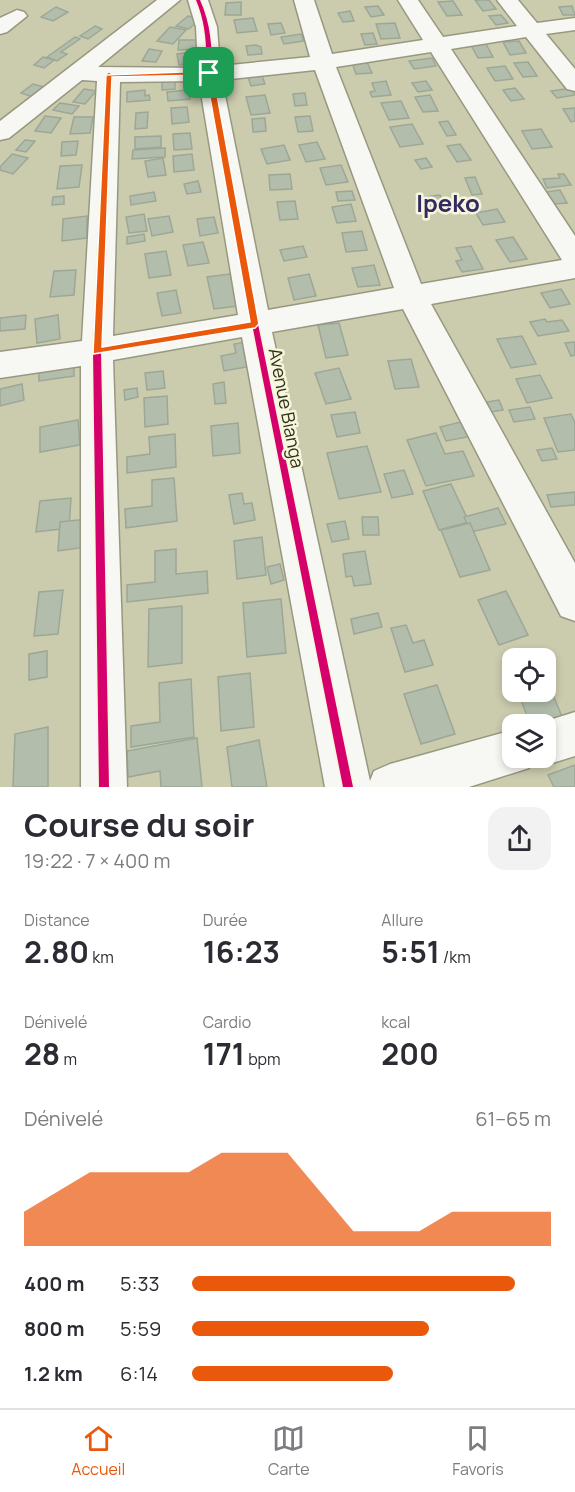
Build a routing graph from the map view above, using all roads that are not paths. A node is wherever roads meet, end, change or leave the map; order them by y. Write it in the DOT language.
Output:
graph roads {
  1 [pos="170,0"];
  2 [pos="198,0"];
  3 [pos="304,0"];
  4 [pos="408,0"];
  5 [pos="507,0"];
  6 [pos="575,24"];
  7 [pos="529,30"];
  8 [pos="435,43"];
  9 [pos="323,62"];
  10 [pos="209,73"];
  11 [pos="95,74"];
  12 [pos="575,84"];
  13 [pos="0,133"];
  14 [pos="575,258"];
  15 [pos="575,268"];
  16 [pos="411,296"];
  17 [pos="255,324"];
  18 [pos="97,351"];
  19 [pos="0,365"];
  20 [pos="575,602"];
  21 [pos="575,734"];
  22 [pos="556,740"];
  23 [pos="502,755"];
  24 [pos="104,787"];
  25 [pos="348,787"];
  26 [pos="390,787"];
  1 -- 11 [label="street"];
  2 -- 10 [label="street, Avenue Bianga"];
  3 -- 9 [label="street"];
  4 -- 8 [label="street"];
  5 -- 7 [label="street"];
  6 -- 7 [label="street"];
  7 -- 8 [label="street"];
  7 -- 12 [label="street"];
  8 -- 9 [label="street"];
  8 -- 14 [label="street"];
  9 -- 10 [label="street"];
  9 -- 16 [label="street"];
  10 -- 11 [label="street"];
  10 -- 17 [label="street, Avenue Bianga"];
  11 -- 13 [label="street"];
  11 -- 18 [label="street"];
  15 -- 16 [label="street"];
  16 -- 17 [label="street"];
  16 -- 20 [label="street"];
  17 -- 18 [label="street"];
  17 -- 25 [label="street, Avenue Bianga"];
  18 -- 19 [label="street"];
  18 -- 24 [label="street"];
  21 -- 22 [label="street"];
  23 -- 26 [label="street"];
}
